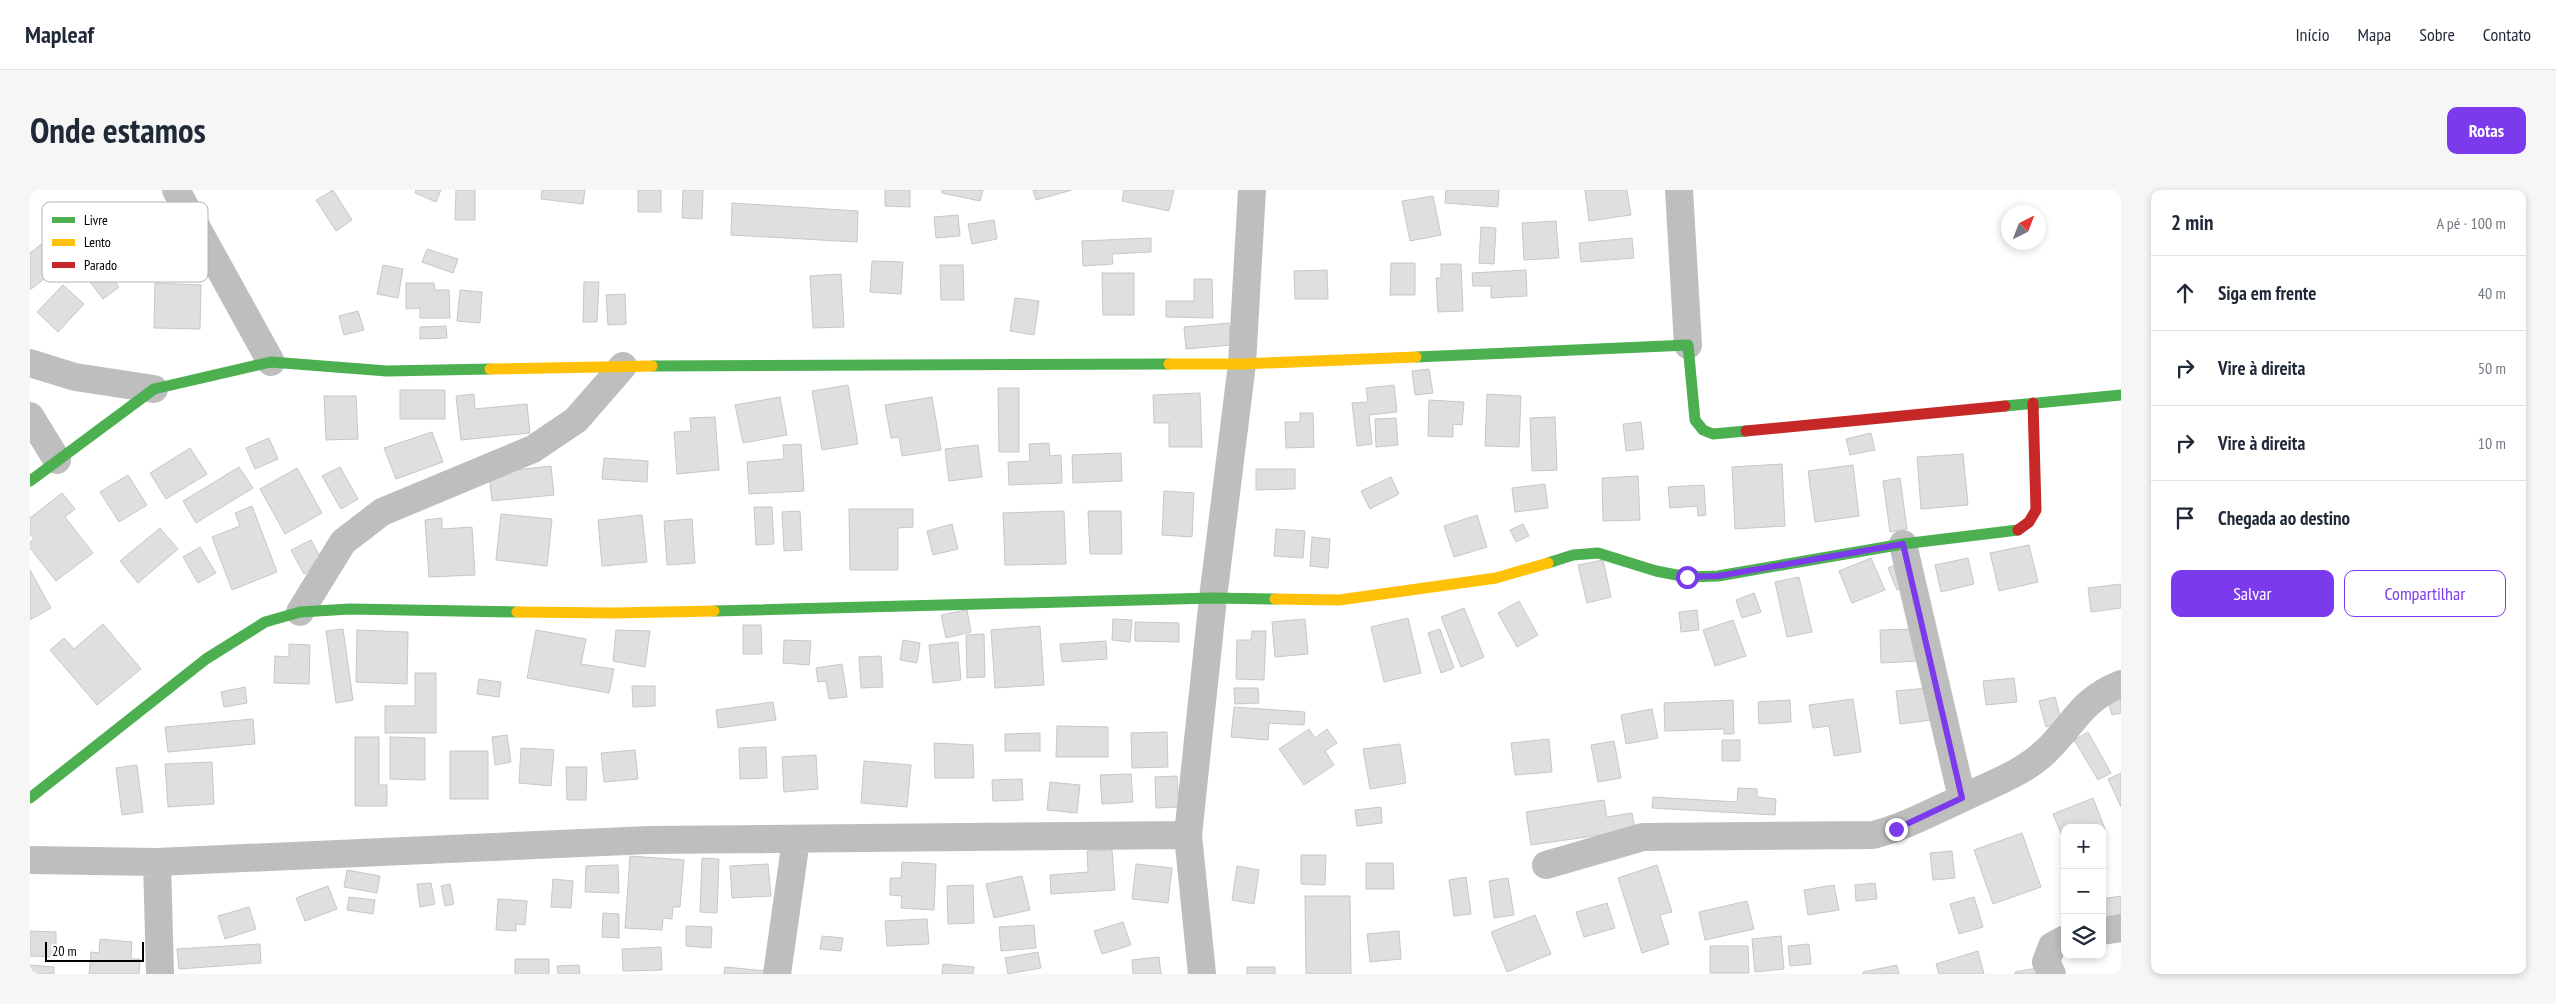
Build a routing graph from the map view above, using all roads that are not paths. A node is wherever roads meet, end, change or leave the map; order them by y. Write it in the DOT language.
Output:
graph roads {
  1 [pos="176,190"];
  2 [pos="1252,190"];
  3 [pos="1679,190"];
  4 [pos="183,202"];
  5 [pos="208,249"];
  6 [pos="1688,345"];
  7 [pos="270,362"];
  8 [pos="30,363"];
  9 [pos="1242,364"];
  10 [pos="623,366"];
  11 [pos="154,389"];
  12 [pos="2121,395"];
  13 [pos="2033,404"];
  14 [pos="30,416"];
  15 [pos="57,460"];
  16 [pos="30,481"];
  17 [pos="1903,544"];
  18 [pos="1213,598"];
  19 [pos="300,612"];
  20 [pos="2121,684"];
  21 [pos="30,798"];
  22 [pos="1962,798"];
  23 [pos="1188,835"];
  24 [pos="796,840"];
  25 [pos="30,860"];
  26 [pos="158,862"];
  27 [pos="1546,865"];
  28 [pos="2121,928"];
  29 [pos="2106,930"];
  30 [pos="2061,940"];
  31 [pos="160,974"];
  32 [pos="777,974"];
  33 [pos="1202,974"];
  34 [pos="2052,974"];
  1 -- 4 [label="street"];
  2 -- 9 [label="street"];
  3 -- 6 [label="street"];
  5 -- 7 [label="street"];
  6 -- 9 [label="street"];
  6 -- 13 [label="street"];
  7 -- 10 [label="street"];
  7 -- 11 [label="street"];
  8 -- 11 [label="street"];
  9 -- 10 [label="street"];
  9 -- 18 [label="street"];
  10 -- 19 [label="street"];
  11 -- 15 [label="street"];
  12 -- 13 [label="street"];
  13 -- 17 [label="street"];
  14 -- 15 [label="street"];
  15 -- 16 [label="street"];
  17 -- 18 [label="street"];
  17 -- 22 [label="street"];
  18 -- 19 [label="street"];
  18 -- 23 [label="street"];
  19 -- 21 [label="street"];
  20 -- 22 [label="street"];
  22 -- 27 [label="street"];
  23 -- 24 [label="street"];
  23 -- 33 [label="street"];
  24 -- 26 [label="street"];
  24 -- 32 [label="street"];
  25 -- 26 [label="street"];
  26 -- 31 [label="street"];
  28 -- 29 [label="street"];
  30 -- 34 [label="street"];
}
